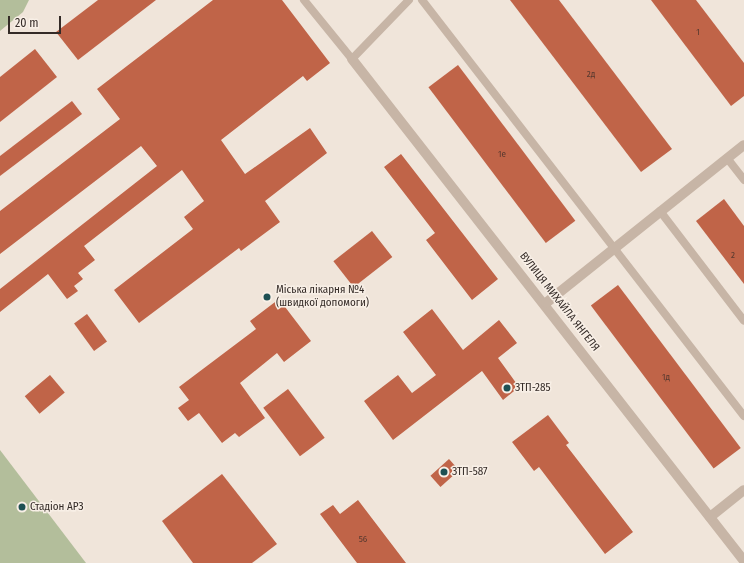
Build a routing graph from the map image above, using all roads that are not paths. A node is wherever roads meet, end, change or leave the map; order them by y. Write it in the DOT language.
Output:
graph roads {
  1 [pos="304,0"];
  2 [pos="409,0"];
  3 [pos="422,0"];
  4 [pos="352,60"];
  5 [pos="744,145"];
  6 [pos="727,158"];
  7 [pos="744,180"];
  8 [pos="660,211"];
  9 [pos="616,246"];
  10 [pos="546,303"];
  11 [pos="744,321"];
  12 [pos="744,416"];
  13 [pos="744,490"];
  14 [pos="710,517"];
  15 [pos="744,561"];
  1 -- 4 [label="lane"];
  2 -- 4 [label="lane"];
  3 -- 9 [label="lane"];
  4 -- 10 [label="street, ВУЛИЦЯ МИХАЙЛА ЯНГЕЛЯ"];
  5 -- 6 [label="street"];
  6 -- 7 [label="lane"];
  6 -- 8 [label="street"];
  8 -- 9 [label="street"];
  8 -- 11 [label="lane"];
  9 -- 10 [label="street"];
  9 -- 12 [label="lane"];
  10 -- 14 [label="street, ВУЛИЦЯ МИХАЙЛА ЯНГЕЛЯ"];
  13 -- 14 [label="street"];
  14 -- 15 [label="street, ВУЛИЦЯ МИХАЙЛА ЯНГЕЛЯ"];
}
